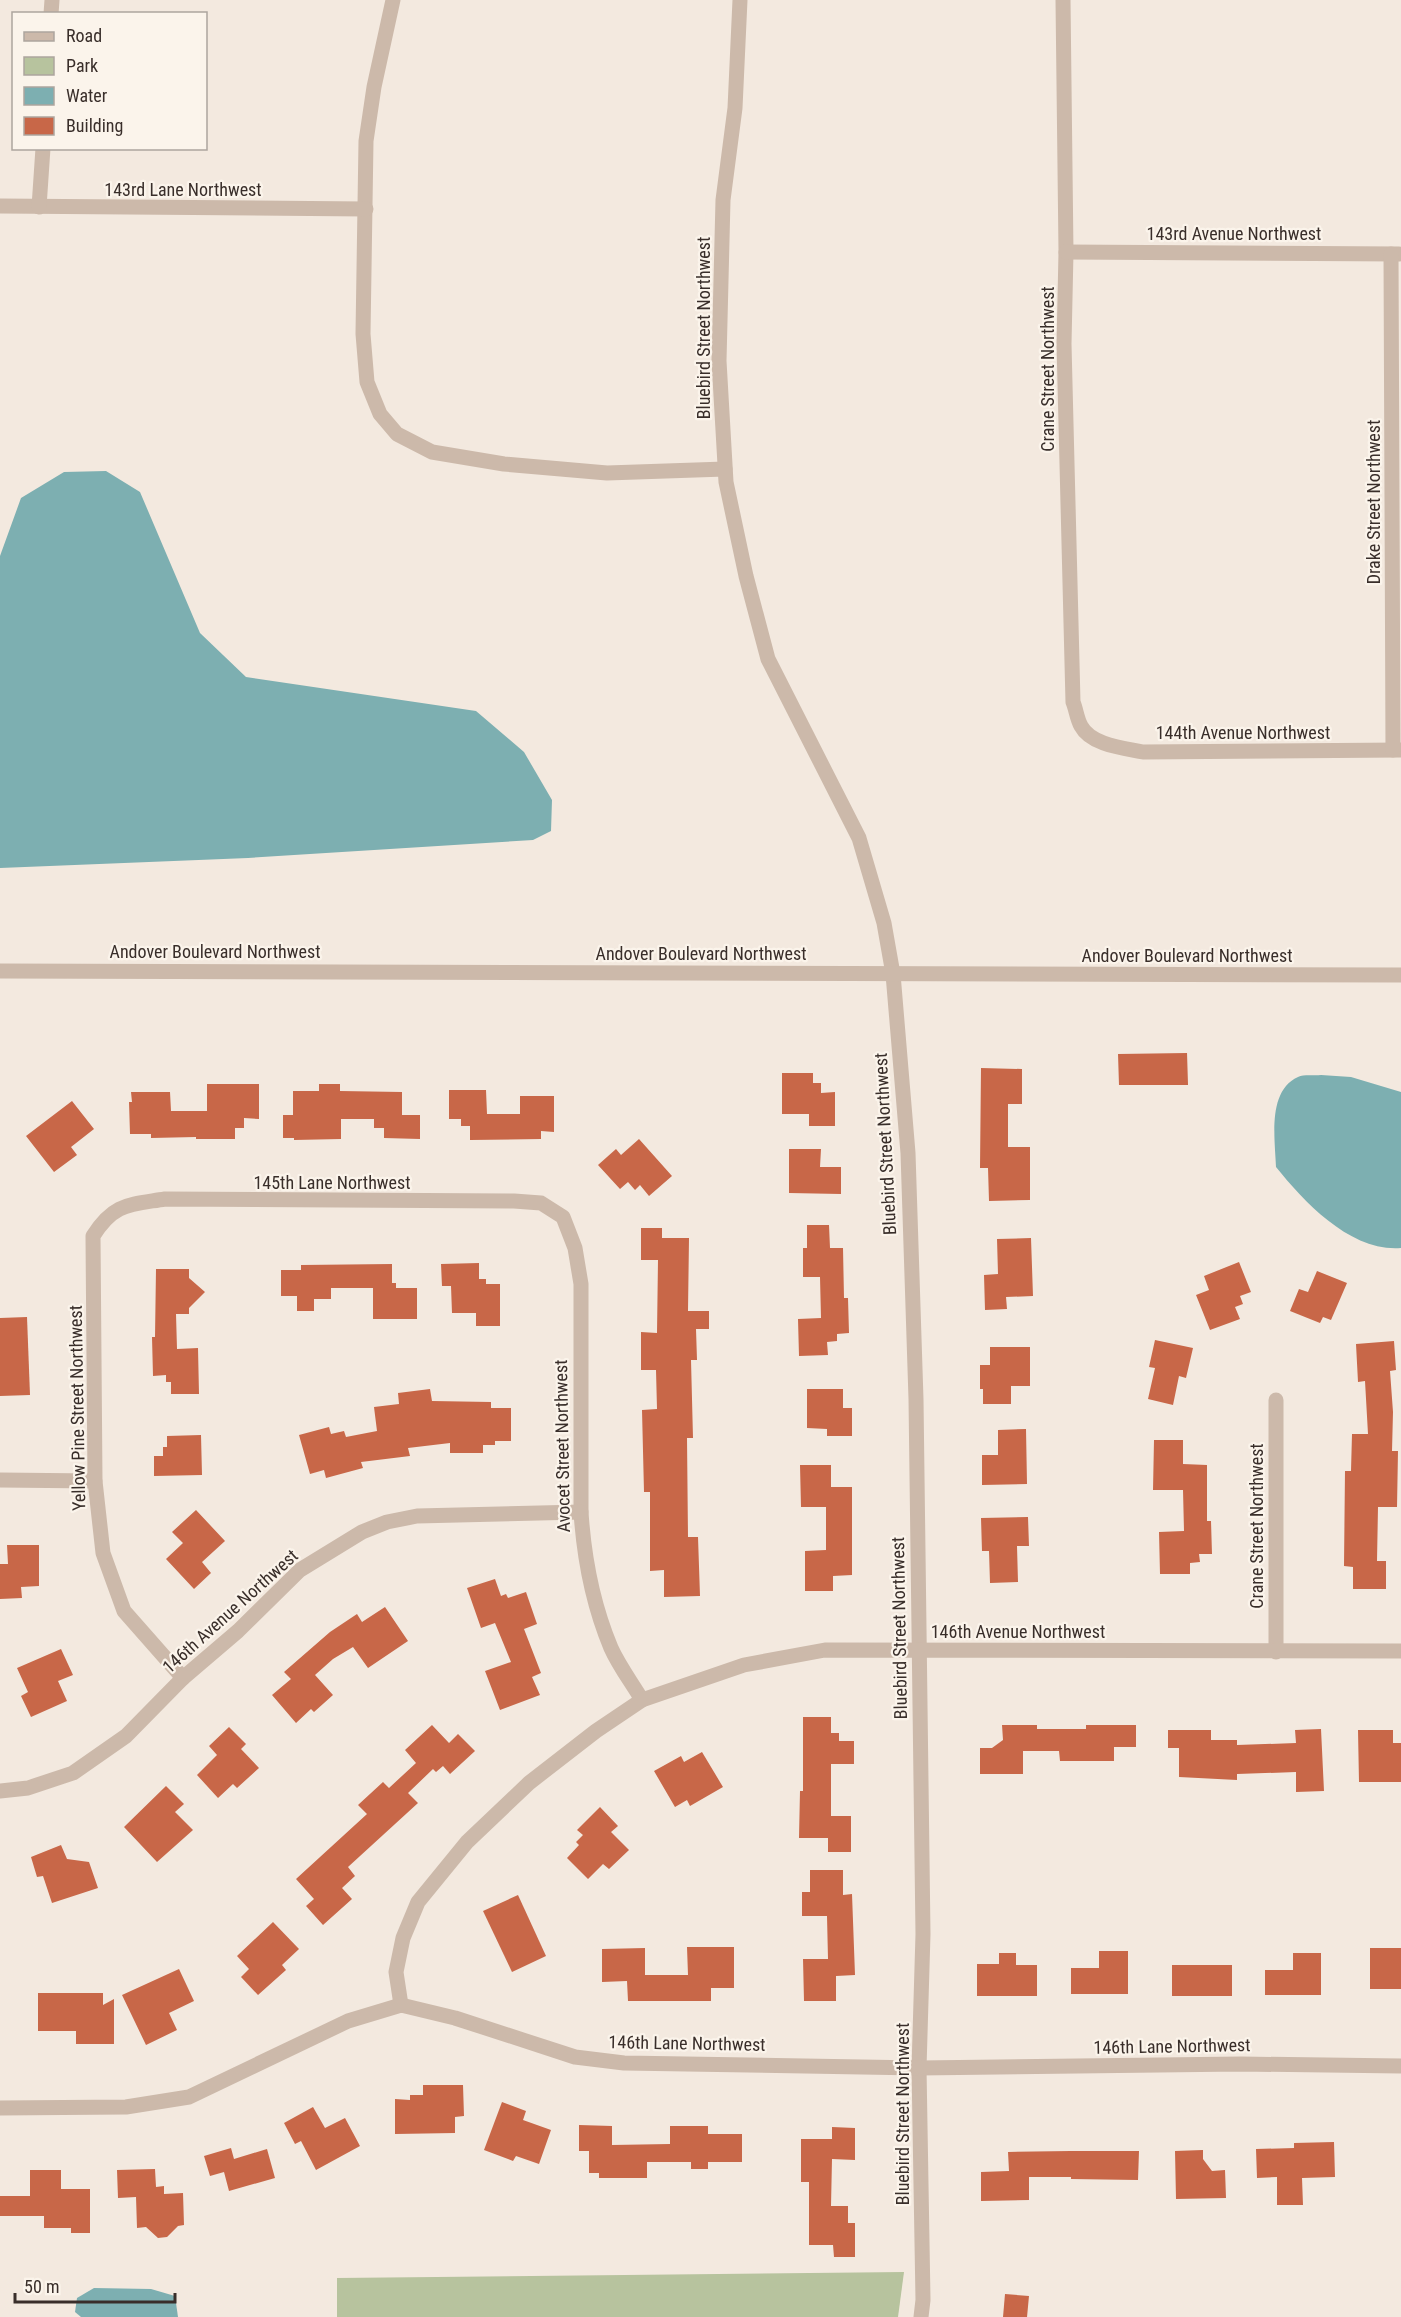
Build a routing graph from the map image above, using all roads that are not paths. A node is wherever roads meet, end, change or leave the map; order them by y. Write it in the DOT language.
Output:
graph roads {
  1 [pos="393,0"];
  2 [pos="740,0"];
  3 [pos="1063,0"];
  4 [pos="43,150"];
  5 [pos="0,206"];
  6 [pos="39,207"];
  7 [pos="366,209"];
  8 [pos="1066,252"];
  9 [pos="1396,254"];
  10 [pos="725,469"];
  11 [pos="1087,734"];
  12 [pos="1397,750"];
  13 [pos="0,971"];
  14 [pos="893,974"];
  15 [pos="1401,975"];
  16 [pos="563,1217"];
  17 [pos="103,1221"];
  18 [pos="1276,1400"];
  19 [pos="0,1480"];
  20 [pos="95,1480"];
  21 [pos="581,1512"];
  22 [pos="918,1651"];
  23 [pos="1401,1651"];
  24 [pos="1276,1652"];
  25 [pos="183,1678"];
  26 [pos="642,1700"];
  27 [pos="0,1791"];
  28 [pos="401,2005"];
  29 [pos="1401,2066"];
  30 [pos="919,2068"];
  31 [pos="0,2108"];
  32 [pos="921,2317"];
  1 -- 7 [label="street"];
  2 -- 10 [label="street, Bluebird Street Northwest"];
  3 -- 8 [label="street, Crane Street Northwest"];
  4 -- 6 [label="street"];
  5 -- 6 [label="street, 143rd Lane Northwest"];
  6 -- 7 [label="street, 143rd Lane Northwest"];
  7 -- 10 [label="street"];
  8 -- 9 [label="street, 143rd Avenue Northwest"];
  8 -- 11 [label="street, Crane Street Northwest"];
  9 -- 12 [label="street, Drake Street Northwest"];
  10 -- 14 [label="street, Bluebird Street Northwest"];
  11 -- 12 [label="street, 144th Avenue Northwest"];
  13 -- 14 [label="street, Andover Boulevard Northwest"];
  14 -- 15 [label="street, Andover Boulevard Northwest"];
  14 -- 22 [label="street, Bluebird Street Northwest"];
  16 -- 17 [label="street, 145th Lane Northwest"];
  16 -- 21 [label="street, Avocet Street Northwest"];
  17 -- 20 [label="street, Yellow Pine Street Northwest"];
  18 -- 24 [label="street, Crane Street Northwest"];
  19 -- 20 [label="street"];
  20 -- 25 [label="street, Yellow Pine Street Northwest"];
  21 -- 25 [label="street, 146th Avenue Northwest"];
  21 -- 26 [label="street, Avocet Street Northwest"];
  22 -- 24 [label="street, 146th Avenue Northwest"];
  22 -- 26 [label="street, 146th Avenue Northwest"];
  22 -- 30 [label="street, Bluebird Street Northwest"];
  23 -- 24 [label="street, 146th Avenue Northwest"];
  25 -- 27 [label="street, 146th Avenue Northwest"];
  26 -- 28 [label="street, 146th Avenue Northwest"];
  28 -- 30 [label="street, 146th Lane Northwest"];
  28 -- 31 [label="street"];
  29 -- 30 [label="street, 146th Lane Northwest"];
  30 -- 32 [label="street, Bluebird Street Northwest"];
}
